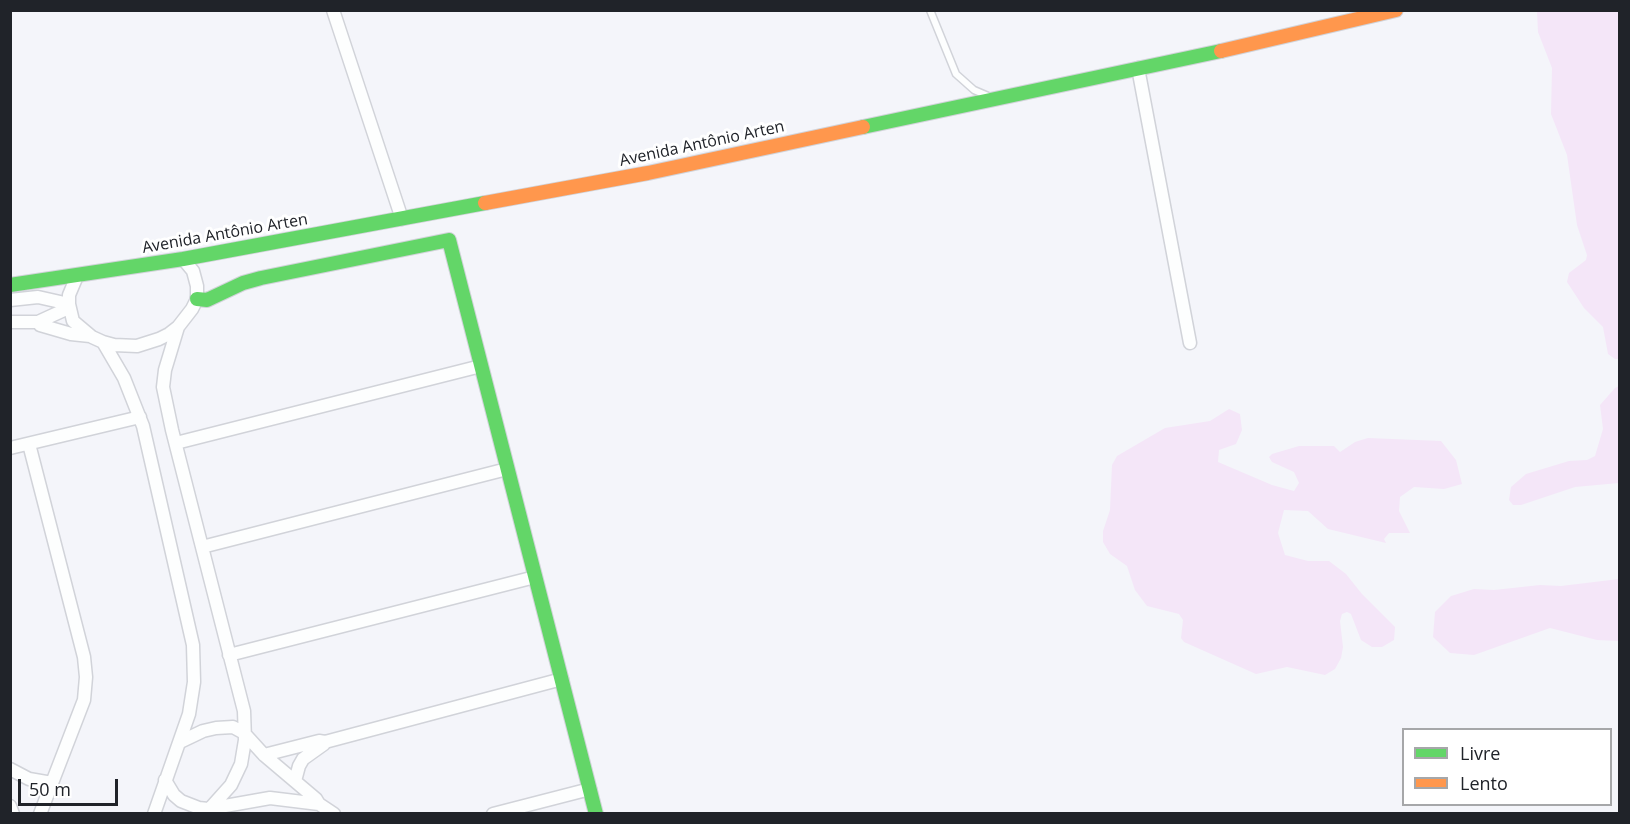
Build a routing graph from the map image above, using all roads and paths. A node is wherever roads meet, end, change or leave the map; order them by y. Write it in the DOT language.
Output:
graph roads {
  1 [pos="333,10"];
  2 [pos="930,10"];
  3 [pos="1396,10"];
  4 [pos="1138,68"];
  5 [pos="997,99"];
  6 [pos="402,219"];
  7 [pos="183,259"];
  8 [pos="77,276"];
  9 [pos="10,285"];
  10 [pos="197,299"];
  11 [pos="10,300"];
  12 [pos="69,304"];
  13 [pos="10,322"];
  14 [pos="38,322"];
  15 [pos="178,327"];
  16 [pos="97,339"];
  17 [pos="1190,343"];
  18 [pos="481,366"];
  19 [pos="140,417"];
  20 [pos="176,443"];
  21 [pos="29,444"];
  22 [pos="10,448"];
  23 [pos="507,469"];
  24 [pos="202,547"];
  25 [pos="535,577"];
  26 [pos="229,655"];
  27 [pos="562,679"];
  28 [pos="244,733"];
  29 [pos="180,742"];
  30 [pos="325,742"];
  31 [pos="264,754"];
  32 [pos="10,770"];
  33 [pos="165,780"];
  34 [pos="295,781"];
  35 [pos="52,783"];
  36 [pos="590,789"];
  37 [pos="319,804"];
  38 [pos="10,806"];
  39 [pos="207,811"];
  40 [pos="13,813"];
  41 [pos="40,813"];
  42 [pos="153,813"];
  43 [pos="334,813"];
  44 [pos="493,813"];
  45 [pos="596,813"];
  1 -- 6 [label="street"];
  2 -- 5 [label="lane"];
  3 -- 4 [label="street, Avenida Antônio Arten"];
  4 -- 5 [label="street, Avenida Antônio Arten"];
  4 -- 17 [label="street"];
  5 -- 6 [label="street, Avenida Antônio Arten"];
  6 -- 7 [label="street, Avenida Antônio Arten"];
  7 -- 8 [label="street, Avenida Antônio Arten"];
  7 -- 10 [label="street"];
  8 -- 9 [label="street, Avenida Antônio Arten"];
  8 -- 12 [label="street"];
  10 -- 15 [label="street"];
  10 -- 18 [label="street"];
  11 -- 12 [label="street"];
  12 -- 14 [label="street"];
  12 -- 16 [label="street"];
  13 -- 14 [label="street"];
  14 -- 16 [label="street"];
  15 -- 16 [label="street"];
  15 -- 20 [label="street"];
  16 -- 19 [label="street"];
  18 -- 20 [label="street"];
  18 -- 23 [label="street"];
  19 -- 21 [label="street"];
  19 -- 29 [label="street"];
  20 -- 24 [label="street"];
  21 -- 22 [label="street"];
  21 -- 35 [label="street"];
  23 -- 24 [label="street"];
  23 -- 25 [label="street"];
  24 -- 26 [label="street"];
  25 -- 26 [label="street"];
  25 -- 27 [label="street"];
  26 -- 28 [label="street"];
  27 -- 30 [label="street"];
  27 -- 36 [label="street"];
  28 -- 29 [label="street"];
  28 -- 31 [label="street"];
  28 -- 39 [label="street"];
  29 -- 33 [label="street"];
  30 -- 31 [label="street"];
  30 -- 34 [label="street"];
  31 -- 34 [label="street"];
  32 -- 35 [label="street"];
  33 -- 39 [label="street"];
  33 -- 42 [label="street"];
  34 -- 37 [label="street"];
  35 -- 41 [label="street"];
  36 -- 44 [label="street"];
  36 -- 45 [label="street"];
  37 -- 39 [label="street"];
  37 -- 43 [label="street"];
  38 -- 40 [label="street"];
}
